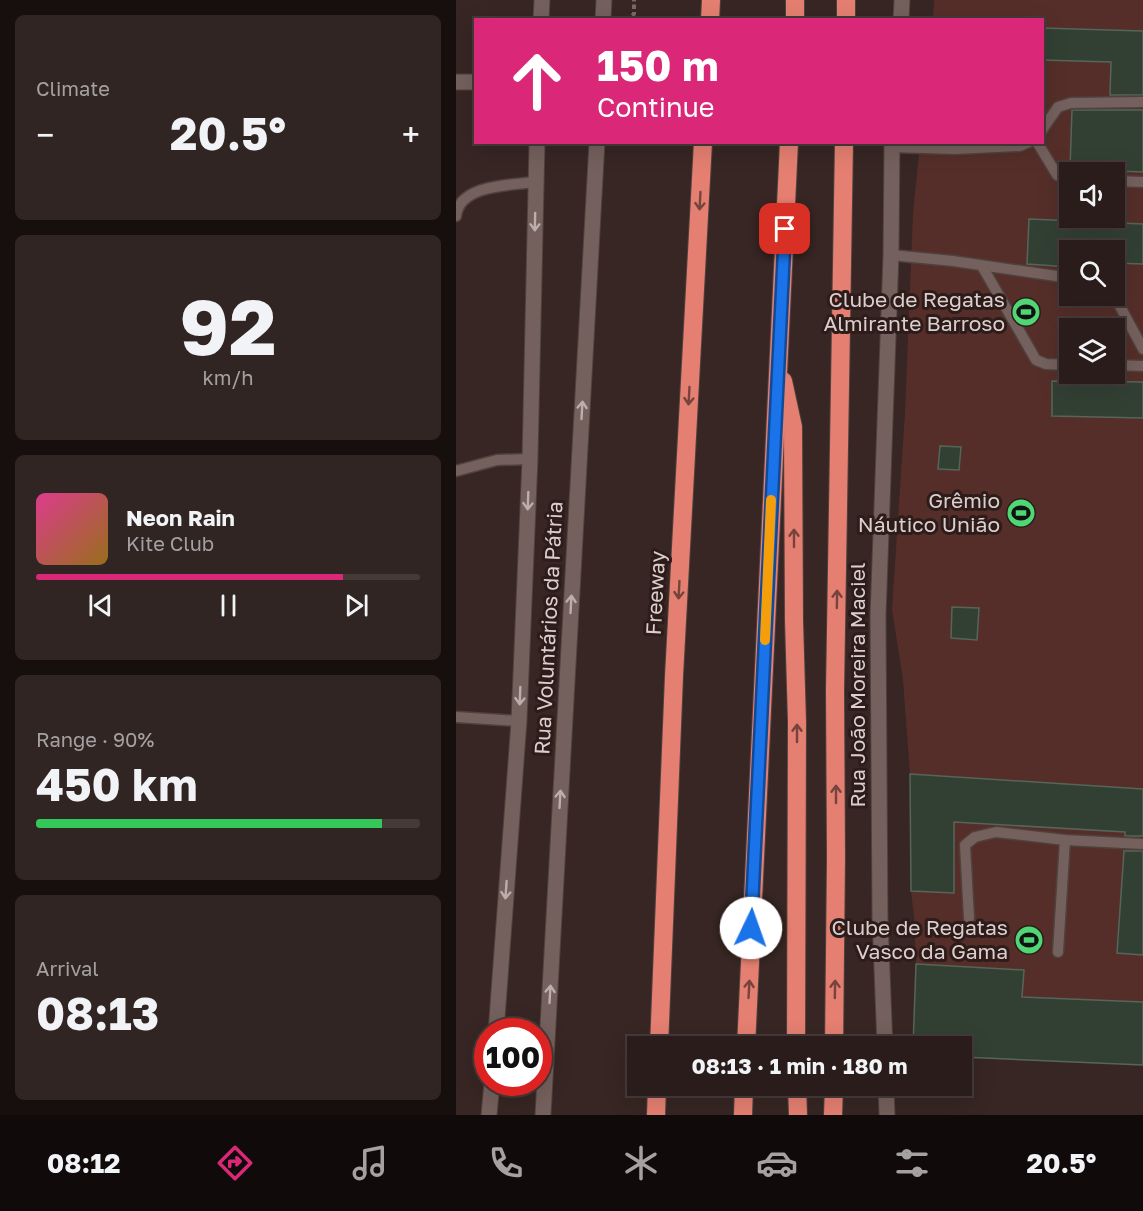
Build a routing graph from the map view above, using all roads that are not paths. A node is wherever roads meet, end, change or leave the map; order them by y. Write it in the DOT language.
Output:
graph roads {
  1 [pos="542,0"];
  2 [pos="604,0"];
  3 [pos="711,0"];
  4 [pos="795,0"];
  5 [pos="846,0"];
  6 [pos="902,0"];
  7 [pos="542,18"];
  8 [pos="603,18"];
  9 [pos="710,18"];
  10 [pos="795,18"];
  11 [pos="846,18"];
  12 [pos="901,18"];
  13 [pos="456,82"];
  14 [pos="474,82"];
  15 [pos="1143,102"];
  16 [pos="1044,127"];
  17 [pos="537,144"];
  18 [pos="597,144"];
  19 [pos="703,144"];
  20 [pos="789,144"];
  21 [pos="844,144"];
  22 [pos="1024,144"];
  23 [pos="1038,144"];
  24 [pos="891,145"];
  25 [pos="1059,176"];
  26 [pos="1125,181"];
  27 [pos="536,182"];
  28 [pos="1143,182"];
  29 [pos="456,216"];
  30 [pos="891,255"];
  31 [pos="982,266"];
  32 [pos="1059,277"];
  33 [pos="1120,306"];
  34 [pos="1143,348"];
  35 [pos="778,359"];
  36 [pos="1059,365"];
  37 [pos="1125,365"];
  38 [pos="1143,366"];
  39 [pos="530,459"];
  40 [pos="456,471"];
  41 [pos="456,717"];
  42 [pos="519,721"];
  43 [pos="1065,840"];
  44 [pos="1143,844"];
  45 [pos="969,918"];
  46 [pos="1058,952"];
  47 [pos="497,1018"];
  48 [pos="659,1036"];
  49 [pos="747,1036"];
  50 [pos="796,1036"];
  51 [pos="834,1036"];
  52 [pos="885,1036"];
  53 [pos="491,1096"];
  54 [pos="657,1096"];
  55 [pos="744,1096"];
  56 [pos="797,1096"];
  57 [pos="834,1096"];
  58 [pos="886,1096"];
  59 [pos="489,1115"];
  60 [pos="543,1115"];
  61 [pos="656,1115"];
  62 [pos="743,1115"];
  63 [pos="798,1115"];
  64 [pos="833,1115"];
  65 [pos="887,1115"];
  1 -- 7 [label="main road"];
  2 -- 8 [label="main road"];
  3 -- 9 [label="highway"];
  4 -- 10 [label="highway"];
  5 -- 11 [label="highway"];
  6 -- 12 [label="main road"];
  13 -- 14 [label="main road"];
  15 -- 16 [label="lane"];
  17 -- 27 [label="main road, Rua Voluntários da Pátria"];
  60 -- 18 [label="main road, Rua Voluntários da Pátria, one-way"];
  19 -- 48 [label="highway, Freeway, one-way"];
  20 -- 35 [label="highway"];
  51 -- 21 [label="highway, one-way"];
  22 -- 24 [label="lane"];
  23 -- 25 [label="lane"];
  24 -- 30 [label="main road, Rua João Moreira Maciel"];
  26 -- 28 [label="lane"];
  27 -- 29 [label="lane"];
  27 -- 39 [label="main road, Rua Voluntários da Pátria, one-way"];
  30 -- 31 [label="lane"];
  30 -- 52 [label="main road, Rua João Moreira Maciel"];
  31 -- 32 [label="lane"];
  31 -- 36 [label="lane"];
  33 -- 34 [label="lane"];
  49 -- 35 [label="highway, one-way"];
  50 -- 35 [label="highway, one-way"];
  37 -- 38 [label="lane"];
  39 -- 40 [label="lane"];
  39 -- 42 [label="main road, Rua Voluntários da Pátria, one-way"];
  41 -- 42 [label="lane"];
  42 -- 47 [label="main road, Rua Voluntários da Pátria, one-way"];
  43 -- 44 [label="lane"];
  43 -- 45 [label="lane"];
  43 -- 46 [label="lane"];
  53 -- 59 [label="main road"];
  54 -- 61 [label="highway"];
  55 -- 62 [label="highway"];
  56 -- 63 [label="highway"];
  57 -- 64 [label="highway"];
  58 -- 65 [label="main road"];
}
